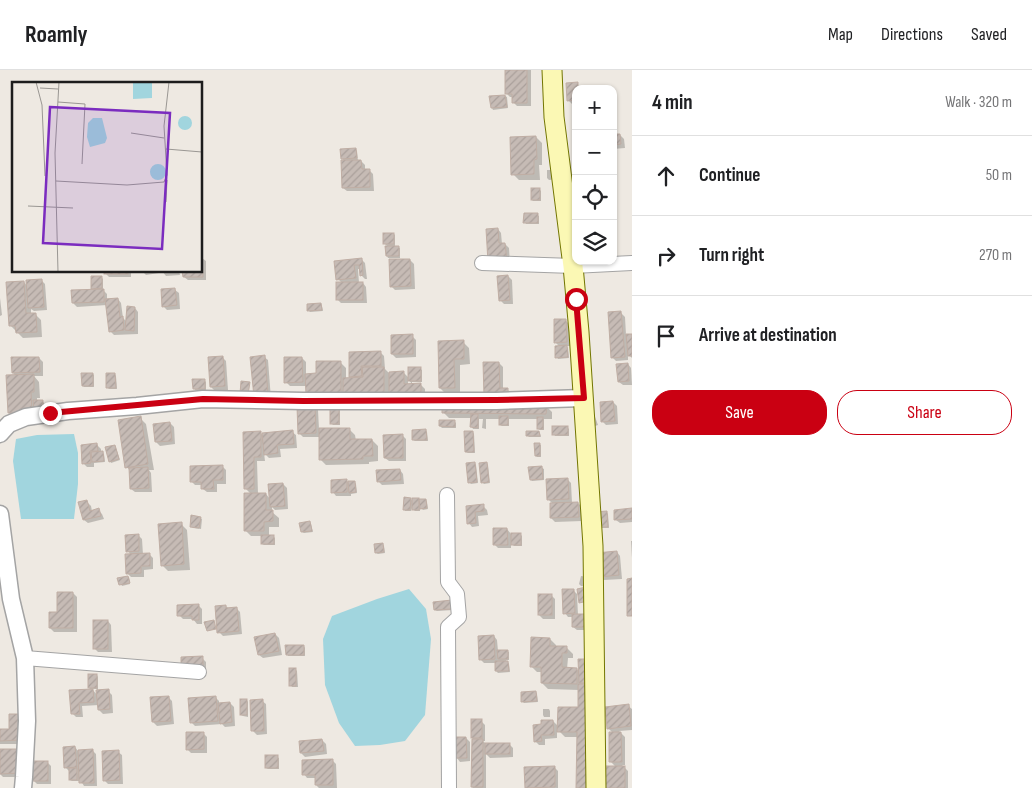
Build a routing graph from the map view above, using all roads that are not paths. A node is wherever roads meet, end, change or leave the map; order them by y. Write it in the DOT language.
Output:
graph roads {
  1 [pos="552,70"];
  2 [pos="482,263"];
  3 [pos="632,263"];
  4 [pos="573,266"];
  5 [pos="584,398"];
  6 [pos="0,434"];
  7 [pos="447,494"];
  8 [pos="0,514"];
  9 [pos="25,658"];
  10 [pos="198,672"];
  11 [pos="23,788"];
  12 [pos="450,788"];
  13 [pos="596,788"];
  1 -- 4 [label="main road"];
  2 -- 4 [label="street"];
  3 -- 4 [label="street"];
  4 -- 5 [label="main road"];
  5 -- 6 [label="street"];
  5 -- 13 [label="main road"];
  7 -- 12 [label="street"];
  8 -- 9 [label="street"];
  9 -- 10 [label="street"];
  9 -- 11 [label="street"];
}
